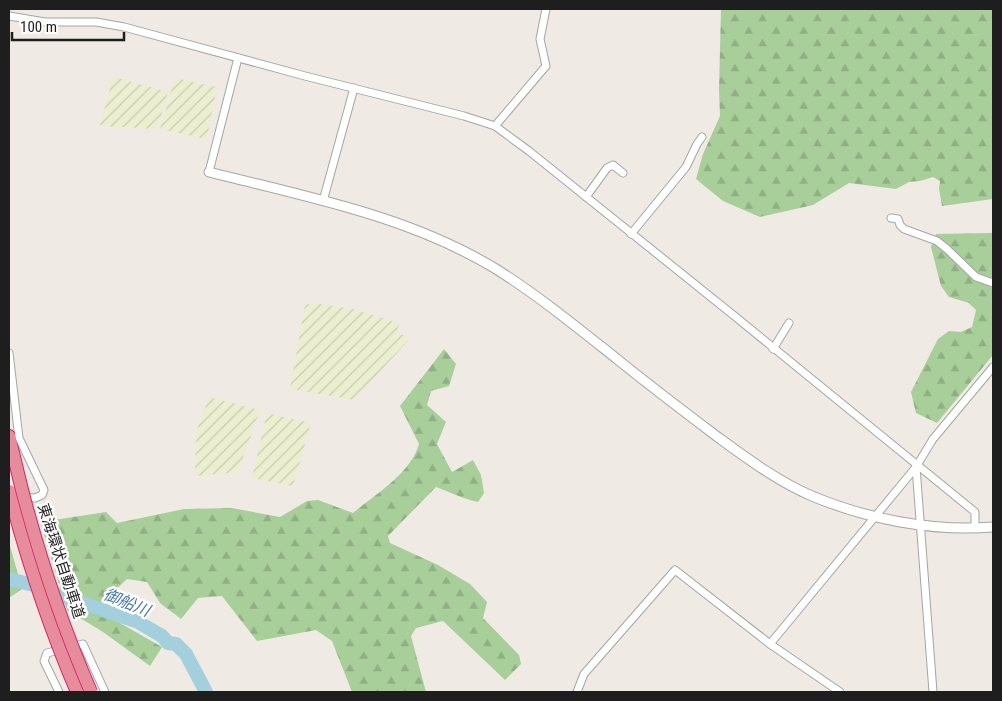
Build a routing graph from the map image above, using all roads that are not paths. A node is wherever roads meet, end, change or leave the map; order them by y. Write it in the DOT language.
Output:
graph roads {
  1 [pos="546,9"];
  2 [pos="9,16"];
  3 [pos="238,58"];
  4 [pos="354,88"];
  5 [pos="495,126"];
  6 [pos="702,137"];
  7 [pos="209,172"];
  8 [pos="623,173"];
  9 [pos="586,197"];
  10 [pos="323,201"];
  11 [pos="891,218"];
  12 [pos="631,234"];
  13 [pos="993,282"];
  14 [pos="789,323"];
  15 [pos="773,349"];
  16 [pos="9,353"];
  17 [pos="993,367"];
  18 [pos="9,436"];
  19 [pos="916,466"];
  20 [pos="15,488"];
  21 [pos="9,495"];
  22 [pos="875,517"];
  23 [pos="920,526"];
  24 [pos="993,527"];
  25 [pos="975,528"];
  26 [pos="770,644"];
  27 [pos="59,692"];
  28 [pos="77,692"];
  29 [pos="91,692"];
  30 [pos="105,692"];
  31 [pos="577,692"];
  32 [pos="840,692"];
  33 [pos="933,692"];
  1 -- 5 [label="street"];
  2 -- 3 [label="street"];
  3 -- 4 [label="street"];
  3 -- 7 [label="street"];
  4 -- 5 [label="street"];
  4 -- 10 [label="street"];
  5 -- 9 [label="street"];
  6 -- 12 [label="street"];
  7 -- 10 [label="street"];
  8 -- 9 [label="street"];
  9 -- 12 [label="street"];
  10 -- 22 [label="street"];
  11 -- 13 [label="street"];
  12 -- 15 [label="street"];
  14 -- 15 [label="street"];
  15 -- 19 [label="street"];
  16 -- 21 [label="street"];
  17 -- 19 [label="street"];
  18 -- 20 [label="highway, 東海環状自動車道"];
  19 -- 22 [label="street"];
  19 -- 23 [label="street"];
  19 -- 25 [label="street"];
  20 -- 28 [label="highway, 東海環状自動車道, bridge"];
  20 -- 29 [label="highway, 東海環状自動車道, bridge"];
  22 -- 23 [label="street"];
  22 -- 26 [label="street"];
  23 -- 25 [label="street"];
  23 -- 33 [label="street"];
  24 -- 25 [label="street"];
  26 -- 31 [label="street"];
  26 -- 32 [label="street"];
  27 -- 30 [label="street"];
}
